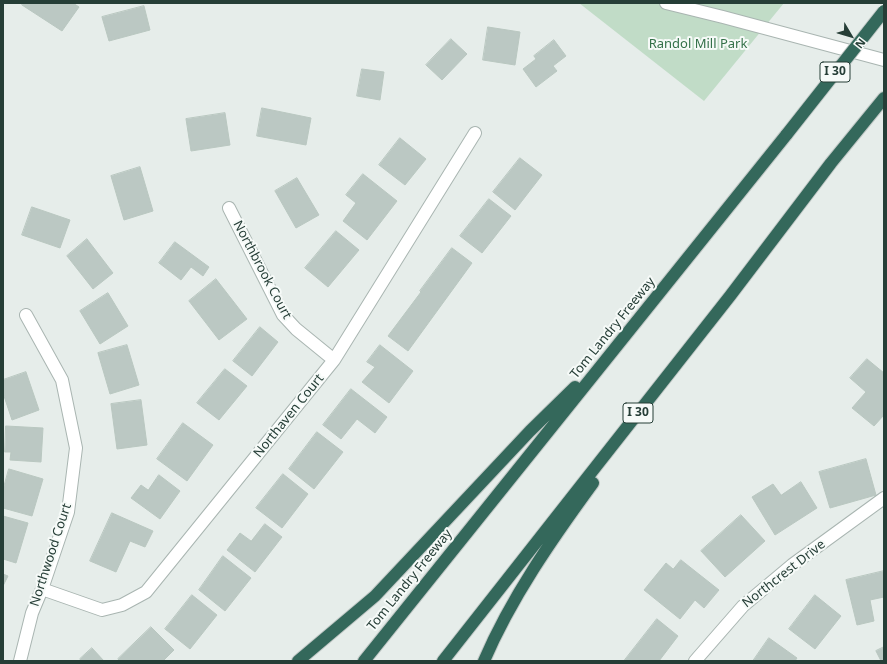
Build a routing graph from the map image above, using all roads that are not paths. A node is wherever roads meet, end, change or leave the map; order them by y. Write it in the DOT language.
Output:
graph roads {
  1 [pos="666,3"];
  2 [pos="884,11"];
  3 [pos="884,60"];
  4 [pos="884,98"];
  5 [pos="475,133"];
  6 [pos="229,208"];
  7 [pos="730,296"];
  8 [pos="26,315"];
  9 [pos="617,346"];
  10 [pos="334,360"];
  11 [pos="884,498"];
  12 [pos="42,589"];
  13 [pos="20,661"];
  14 [pos="298,661"];
  15 [pos="364,661"];
  16 [pos="443,661"];
  17 [pos="484,661"];
  18 [pos="695,661"];
  1 -- 3 [label="street"];
  2 -- 9 [label="highway, Tom Landry Freeway / I 30, bridge"];
  4 -- 7 [label="highway, I 30"];
  5 -- 10 [label="street, Northaven Court"];
  6 -- 10 [label="street, Northbrook Court"];
  7 -- 16 [label="highway, I 30"];
  7 -- 17 [label="highway"];
  8 -- 12 [label="street, Northwood Court"];
  9 -- 14 [label="highway"];
  9 -- 15 [label="highway, Tom Landry Freeway / I 30"];
  10 -- 12 [label="street, Northaven Court"];
  11 -- 18 [label="street, Northcrest Drive"];
  12 -- 13 [label="street, Northwood Court"];
}
